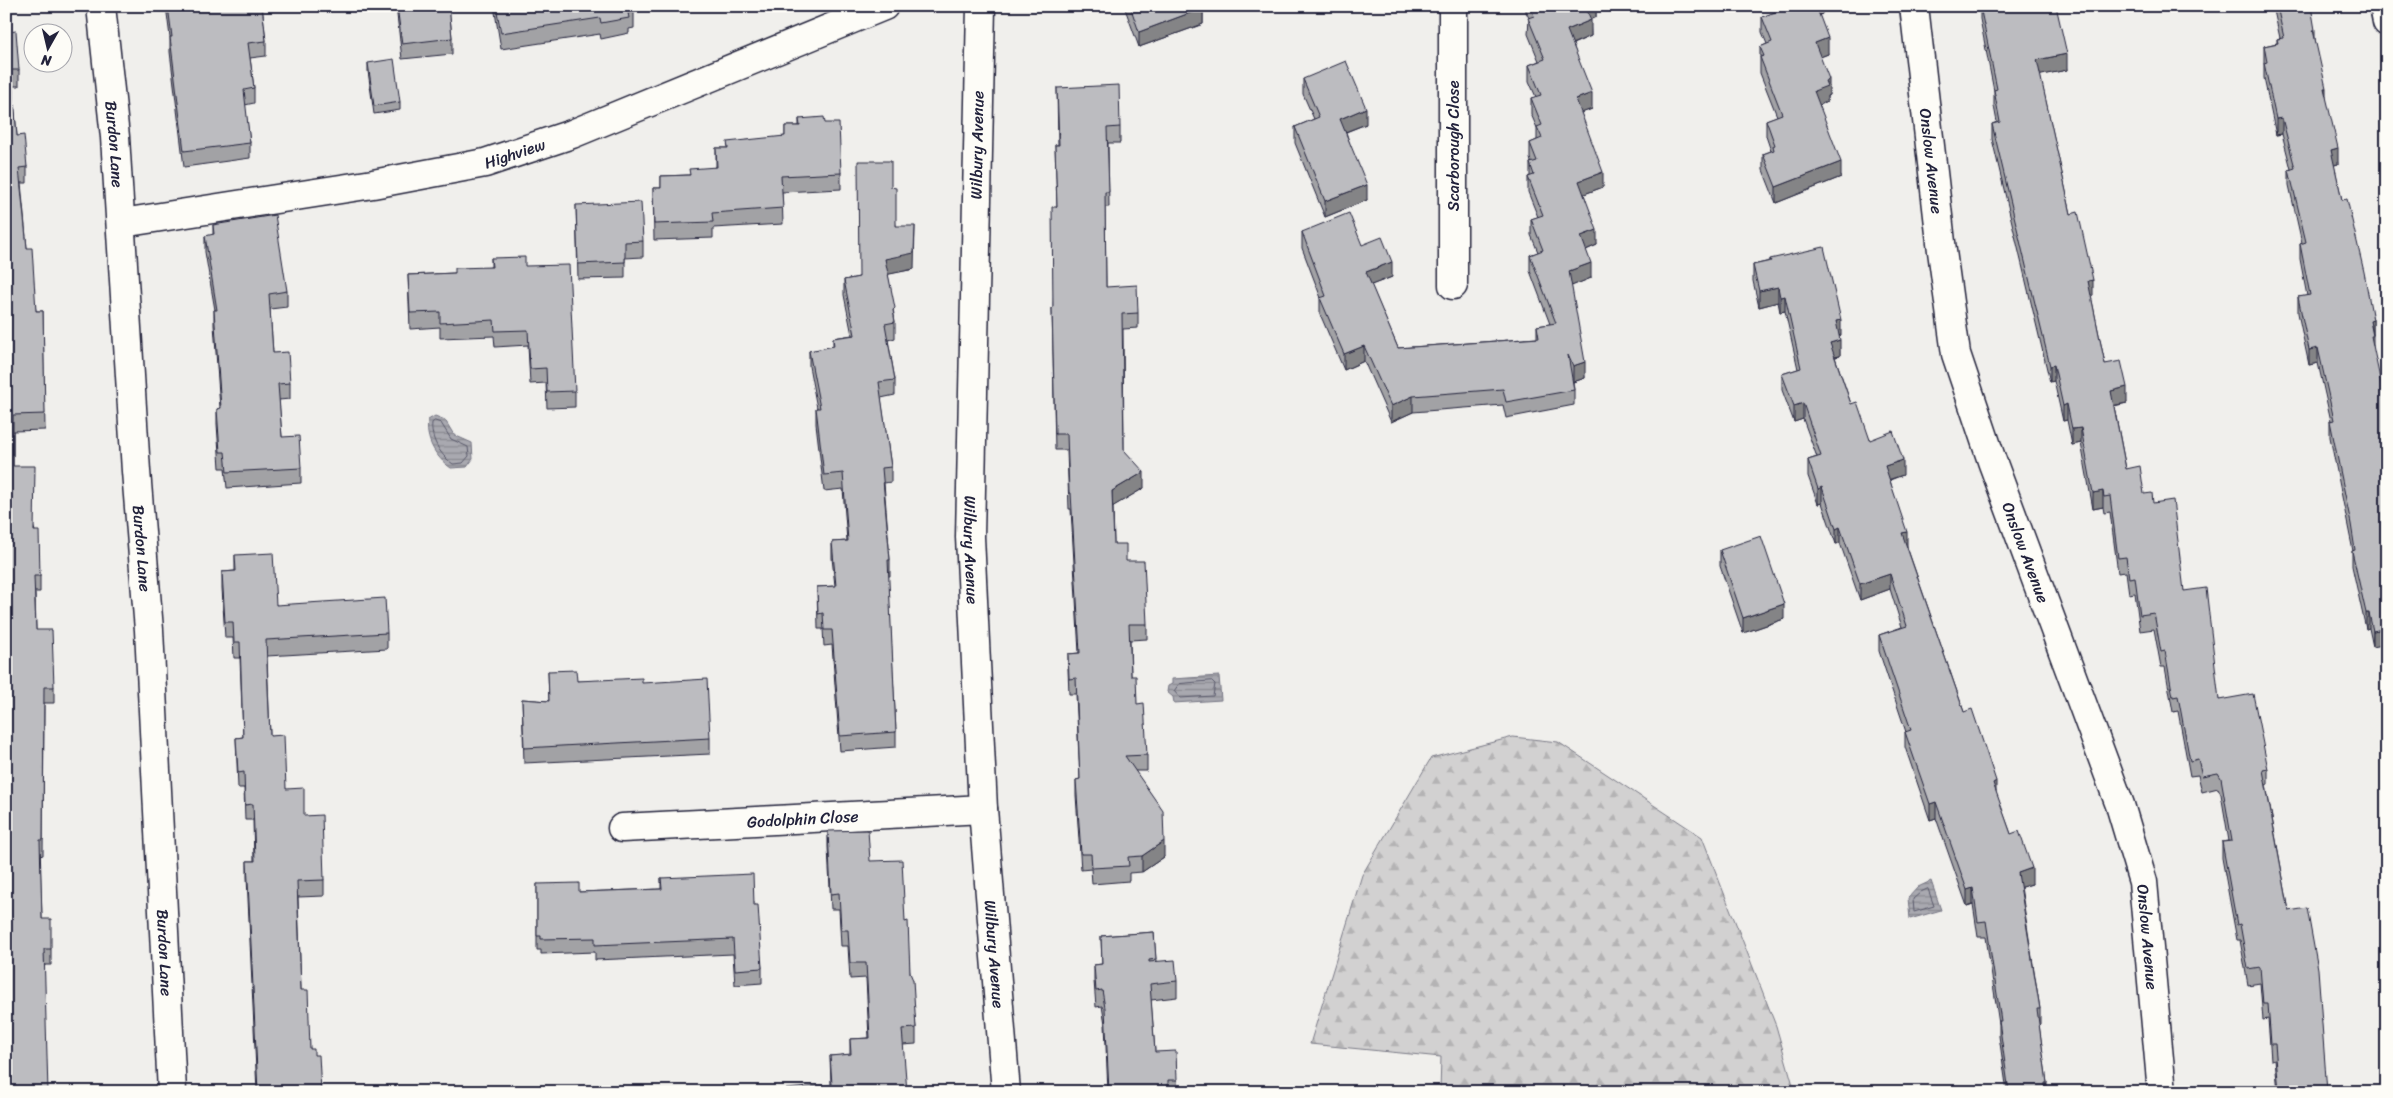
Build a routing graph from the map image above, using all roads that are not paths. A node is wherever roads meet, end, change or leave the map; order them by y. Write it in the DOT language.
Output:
graph roads {
  1 [pos="101,6"];
  2 [pos="884,6"];
  3 [pos="981,6"];
  4 [pos="1453,6"];
  5 [pos="1914,6"];
  6 [pos="2384,6"];
  7 [pos="2387,22"];
  8 [pos="122,223"];
  9 [pos="1453,285"];
  10 [pos="983,809"];
  11 [pos="622,828"];
  12 [pos="172,1092"];
  13 [pos="1006,1092"];
  14 [pos="2162,1092"];
  1 -- 8 [label="street, Burdon Lane"];
  2 -- 8 [label="street, Highview"];
  3 -- 10 [label="street, Wilbury Avenue"];
  4 -- 9 [label="street, Scarborough Close"];
  5 -- 14 [label="street, Onslow Avenue"];
  6 -- 7 [label="street"];
  8 -- 12 [label="street, Burdon Lane"];
  10 -- 11 [label="street, Godolphin Close"];
  10 -- 13 [label="street, Wilbury Avenue"];
}
